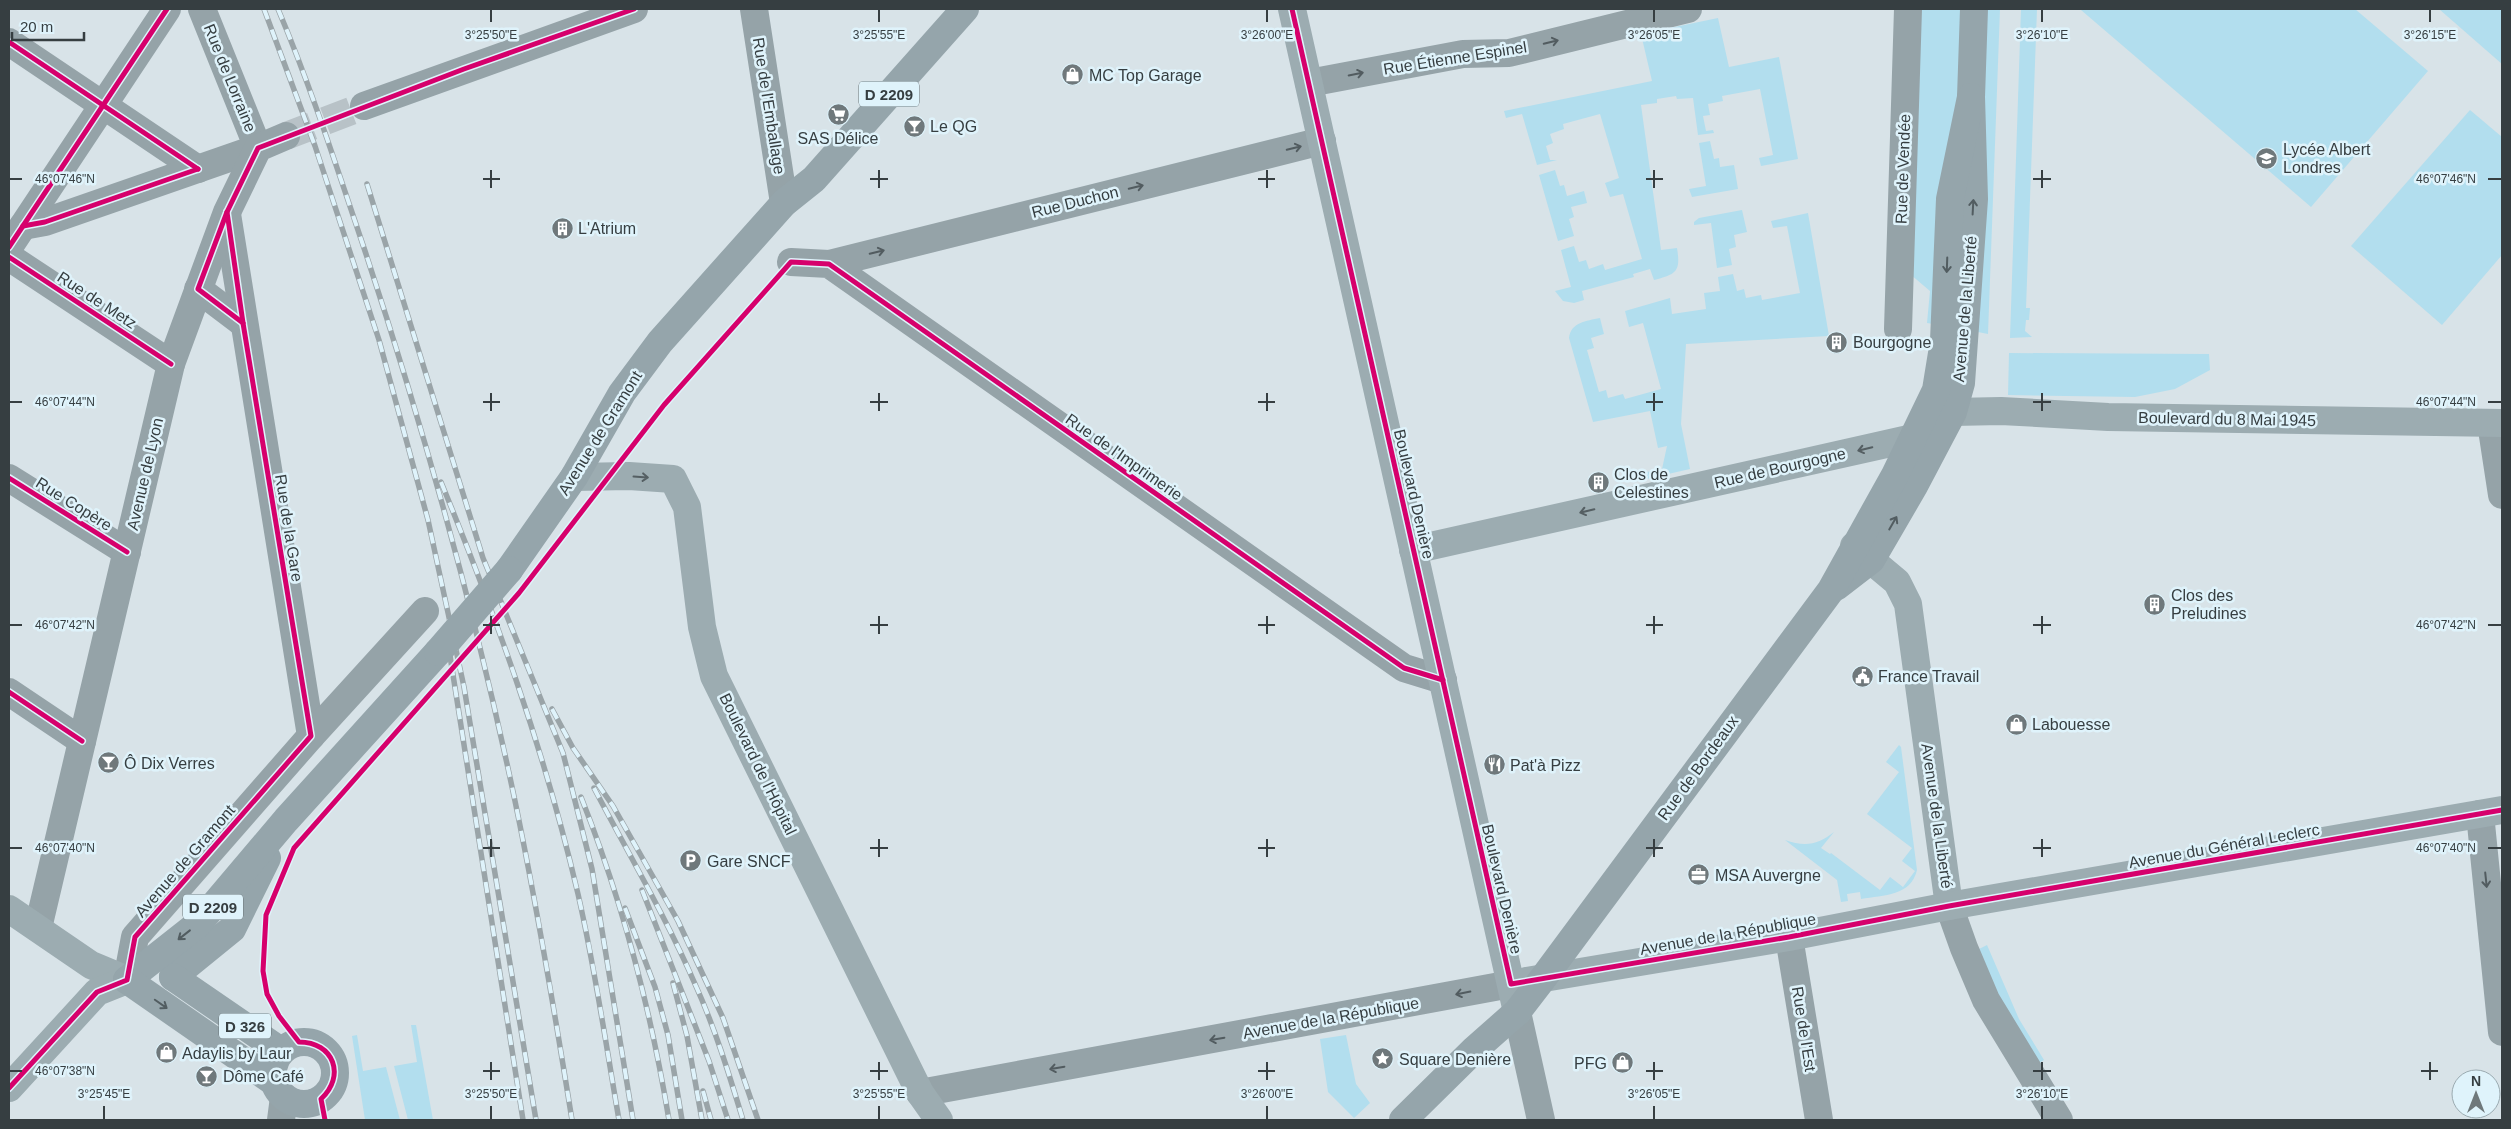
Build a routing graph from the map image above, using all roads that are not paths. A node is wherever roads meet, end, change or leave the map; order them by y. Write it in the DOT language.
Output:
graph roads {
  1 [pos="167,9"];
  2 [pos="202,9"];
  3 [pos="634,9"];
  4 [pos="754,9"];
  5 [pos="965,9"];
  6 [pos="1292,9"];
  7 [pos="1688,9"];
  8 [pos="1908,9"];
  9 [pos="1974,9"];
  10 [pos="1656,12"];
  11 [pos="9,42"];
  12 [pos="1309,83"];
  13 [pos="1971,97"];
  14 [pos="103,106"];
  15 [pos="364,106"];
  16 [pos="286,136"];
  17 [pos="1322,141"];
  18 [pos="258,148"];
  19 [pos="198,168"];
  20 [pos="784,203"];
  21 [pos="227,212"];
  22 [pos="16,237"];
  23 [pos="9,257"];
  24 [pos="791,262"];
  25 [pos="829,264"];
  26 [pos="198,289"];
  27 [pos="243,323"];
  28 [pos="1898,329"];
  29 [pos="171,364"];
  30 [pos="1936,390"];
  31 [pos="1953,412"];
  32 [pos="2497,424"];
  33 [pos="1913,438"];
  34 [pos="574,477"];
  35 [pos="9,478"];
  36 [pos="2502,495"];
  37 [pos="1413,550"];
  38 [pos="127,552"];
  39 [pos="1863,553"];
  40 [pos="425,611"];
  41 [pos="1443,680"];
  42 [pos="9,692"];
  43 [pos="311,736"];
  44 [pos="82,741"];
  45 [pos="2491,812"];
  46 [pos="286,820"];
  47 [pos="1949,906"];
  48 [pos="9,909"];
  49 [pos="38,928"];
  50 [pos="1789,937"];
  51 [pos="173,977"];
  52 [pos="1544,978"];
  53 [pos="127,980"];
  54 [pos="1511,984"];
  55 [pos="1517,1012"];
  56 [pos="2502,1032"];
  57 [pos="281,1051"];
  58 [pos="9,1088"];
  59 [pos="920,1093"];
  60 [pos="300,1106"];
  61 [pos="939,1120"];
  62 [pos="1403,1120"];
  63 [pos="1541,1120"];
  64 [pos="1819,1120"];
  65 [pos="2058,1120"];
  1 -- 14 [label="street"];
  2 -- 18 [label="street, Rue de Lorraine"];
  3 -- 15 [label="street"];
  4 -- 20 [label="street, Rue de l'Emballage"];
  5 -- 20 [label="main road, Avenue de Gramont / D 2209"];
  6 -- 12 [label="street, Boulevard Denière"];
  7 -- 10 [label="street, Rue Étienne Espinel"];
  8 -- 28 [label="street, Rue de Vendée"];
  9 -- 13 [label="main road, Avenue de la Liberté"];
  12 -- 10 [label="street, Rue Étienne Espinel, one-way"];
  11 -- 14 [label="street"];
  12 -- 17 [label="street, Boulevard Denière"];
  13 -- 30 [label="main road, Avenue de la Liberté, one-way"];
  31 -- 13 [label="main road, Avenue de la Liberté, one-way"];
  14 -- 19 [label="street"];
  14 -- 22 [label="street"];
  16 -- 18 [label="street"];
  25 -- 17 [label="street, Rue Duchon, one-way"];
  17 -- 37 [label="street, Boulevard Denière"];
  18 -- 19 [label="street"];
  18 -- 21 [label="street, Avenue de Lyon"];
  19 -- 22 [label="street"];
  20 -- 34 [label="main road, Avenue de Gramont / D 2209"];
  21 -- 26 [label="street, Avenue de Lyon"];
  21 -- 27 [label="street, Rue de la Gare"];
  23 -- 29 [label="street, Rue de Metz"];
  24 -- 25 [label="street"];
  25 -- 41 [label="street, Rue de l'Imprimerie"];
  26 -- 27 [label="street"];
  26 -- 29 [label="street, Avenue de Lyon"];
  27 -- 43 [label="street, Rue de la Gare"];
  29 -- 38 [label="street, Avenue de Lyon"];
  30 -- 31 [label="street"];
  30 -- 33 [label="main road, Avenue de la Liberté"];
  31 -- 32 [label="street, Boulevard du 8 Mai 1945"];
  31 -- 33 [label="street"];
  39 -- 31 [label="main road, Avenue de la Liberté, one-way"];
  32 -- 36 [label="street"];
  33 -- 37 [label="street, Rue de Bourgogne, one-way"];
  33 -- 39 [label="main road, Avenue de la Liberté"];
  34 -- 46 [label="main road, Avenue de Gramont / D 2209, bridge"];
  34 -- 59 [label="street, Boulevard de l'Hôpital, one-way"];
  35 -- 38 [label="street, Rue Copère"];
  37 -- 41 [label="street, Boulevard Denière"];
  38 -- 44 [label="street, Avenue de Lyon"];
  39 -- 47 [label="street, Avenue de la Liberté"];
  39 -- 52 [label="main road, Rue de Bordeaux"];
  40 -- 43 [label="street, Avenue de Gramont"];
  41 -- 54 [label="street, Boulevard Denière"];
  42 -- 44 [label="street"];
  43 -- 53 [label="street, Avenue de Gramont"];
  44 -- 49 [label="street, Avenue de Lyon"];
  45 -- 47 [label="street, Avenue du Général Leclerc"];
  45 -- 56 [label="street, one-way"];
  46 -- 51 [label="main road, Avenue de Gramont / D 2209"];
  46 -- 53 [label="main road, Avenue de Gramont / D 2209, one-way"];
  47 -- 50 [label="street, Avenue de la République"];
  47 -- 65 [label="street, Avenue de la Liberté"];
  48 -- 49 [label="street"];
  49 -- 53 [label="street"];
  50 -- 52 [label="street, Avenue de la République"];
  50 -- 64 [label="street, Rue de l'Est"];
  51 -- 53 [label="main road"];
  51 -- 57 [label="main road, D 326"];
  52 -- 54 [label="street, Avenue de la République"];
  52 -- 55 [label="main road, Rue de Bordeaux"];
  53 -- 58 [label="street, Avenue de Gramont"];
  53 -- 60 [label="main road, D 326, one-way"];
  54 -- 55 [label="street, Boulevard Denière"];
  54 -- 59 [label="street, Avenue de la République, one-way"];
  55 -- 62 [label="main road, Rue de Bordeaux"];
  55 -- 63 [label="street, Boulevard Denière"];
  57 -- 60 [label="main road"];
  57 -- 60 [label="main road"];
  59 -- 61 [label="street, Boulevard de l'Hôpital"];
}
